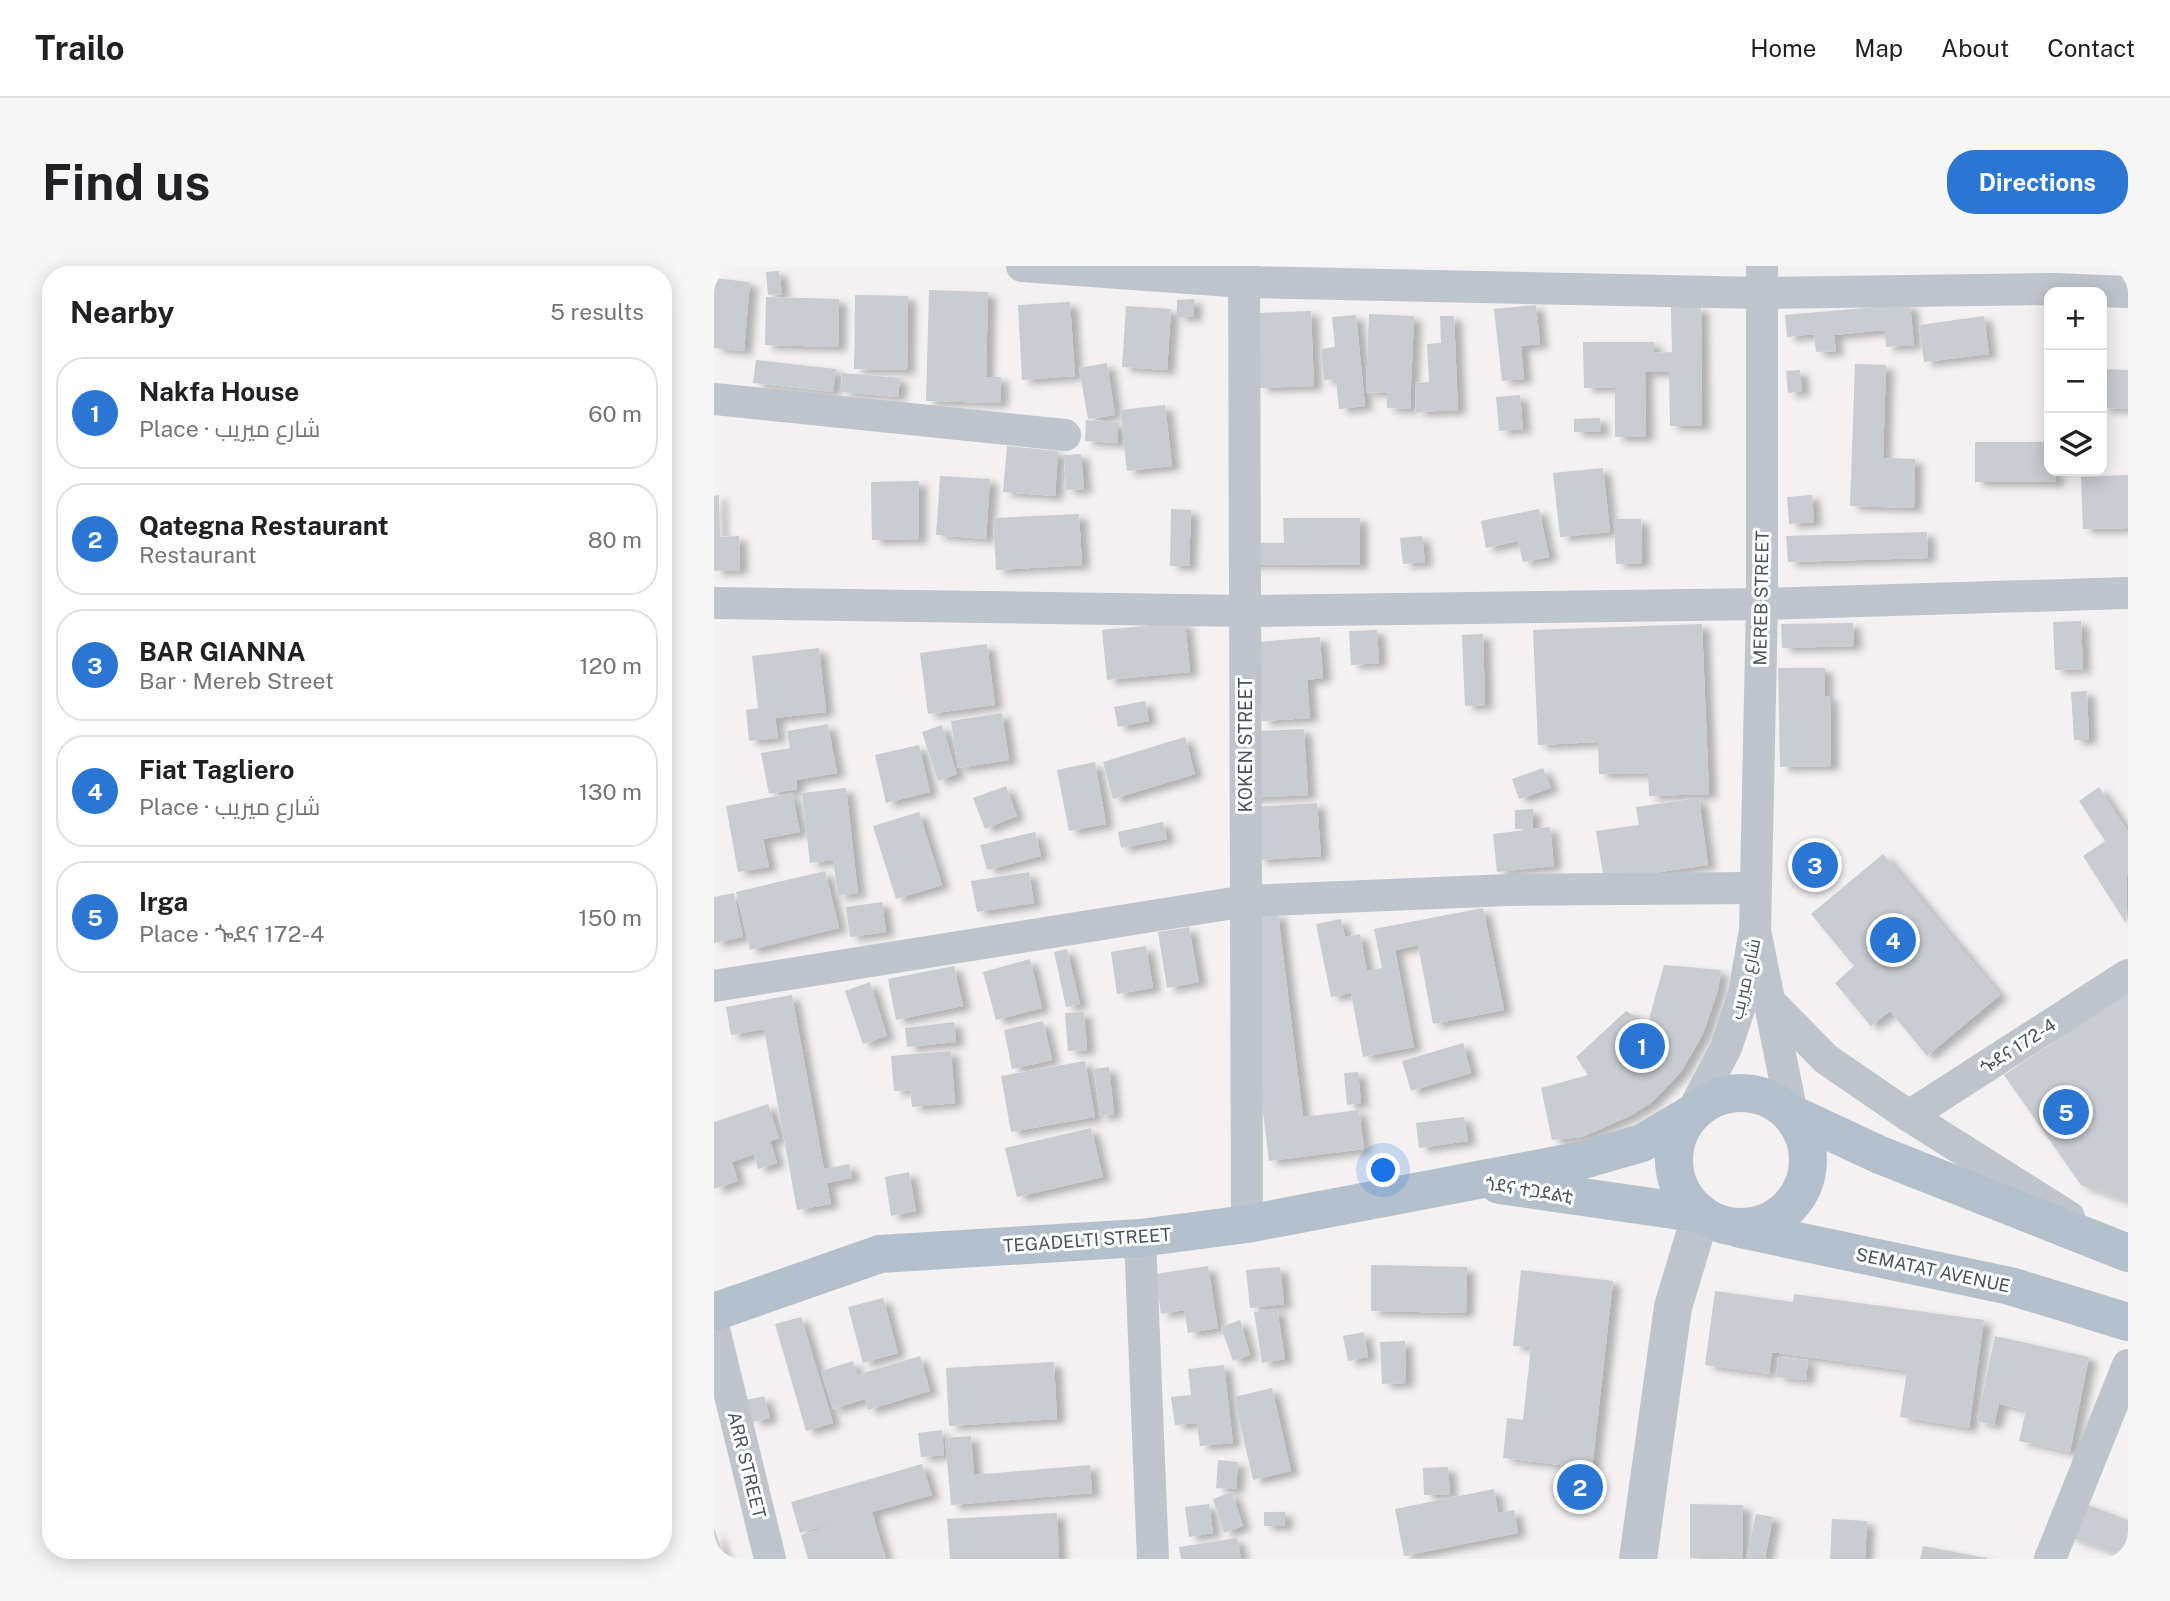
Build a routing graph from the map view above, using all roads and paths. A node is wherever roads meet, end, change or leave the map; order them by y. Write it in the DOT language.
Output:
graph roads {
  1 [pos="1022,266"];
  2 [pos="1244,274"];
  3 [pos="1762,279"];
  4 [pos="2128,292"];
  5 [pos="714,399"];
  6 [pos="1065,435"];
  7 [pos="2128,593"];
  8 [pos="714,603"];
  9 [pos="1762,604"];
  10 [pos="1245,611"];
  11 [pos="1754,888"];
  12 [pos="1246,901"];
  13 [pos="1755,930"];
  14 [pos="2128,975"];
  15 [pos="714,986"];
  16 [pos="1769,1001"];
  17 [pos="1691,1114"];
  18 [pos="1791,1114"];
  19 [pos="1909,1116"];
  20 [pos="1466,1180"];
  21 [pos="1718,1221"];
  22 [pos="1247,1224"];
  23 [pos="1140,1238"];
  24 [pos="2124,1251"];
  25 [pos="714,1312"];
  26 [pos="2128,1322"];
  27 [pos="714,1329"];
  28 [pos="2128,1365"];
  29 [pos="770,1559"];
  30 [pos="1153,1559"];
  31 [pos="1638,1559"];
  32 [pos="2050,1559"];
  1 -- 2 [label="street"];
  2 -- 3 [label="street"];
  2 -- 10 [label="street, KOKEN STREET"];
  3 -- 4 [label="street"];
  3 -- 9 [label="street, MEREB STREET"];
  5 -- 6 [label="street"];
  7 -- 9 [label="street"];
  8 -- 10 [label="street"];
  9 -- 10 [label="street"];
  9 -- 11 [label="street, MEREB STREET"];
  10 -- 12 [label="street, KOKEN STREET"];
  11 -- 12 [label="street"];
  11 -- 13 [label="street, MEREB STREET"];
  12 -- 15 [label="street"];
  12 -- 22 [label="street, KOKEN STREET"];
  13 -- 16 [label="street, شارع ميريب"];
  13 -- 17 [label="street, شارع ميريب"];
  14 -- 19 [label="street, ጐደና 172-4"];
  16 -- 18 [label="street, شارع ميريب"];
  16 -- 19 [label="street"];
  17 -- 18 [label="main road"];
  17 -- 20 [label="main road, ጎደና ተጋደልቲ"];
  17 -- 21 [label="main road"];
  18 -- 21 [label="main road"];
  18 -- 24 [label="main road"];
  19 -- 24 [label="street"];
  20 -- 21 [label="main road, ጎደና ተጋደልቲ"];
  20 -- 22 [label="main road, TEGADELTI STREET"];
  21 -- 26 [label="main road, SEMATAT AVENUE"];
  21 -- 31 [label="street"];
  22 -- 23 [label="main road, TEGADELTI STREET"];
  23 -- 25 [label="main road, TEGADELTI STREET"];
  23 -- 30 [label="street"];
  27 -- 29 [label="street, ARR STREET"];
  28 -- 32 [label="street"];
}
